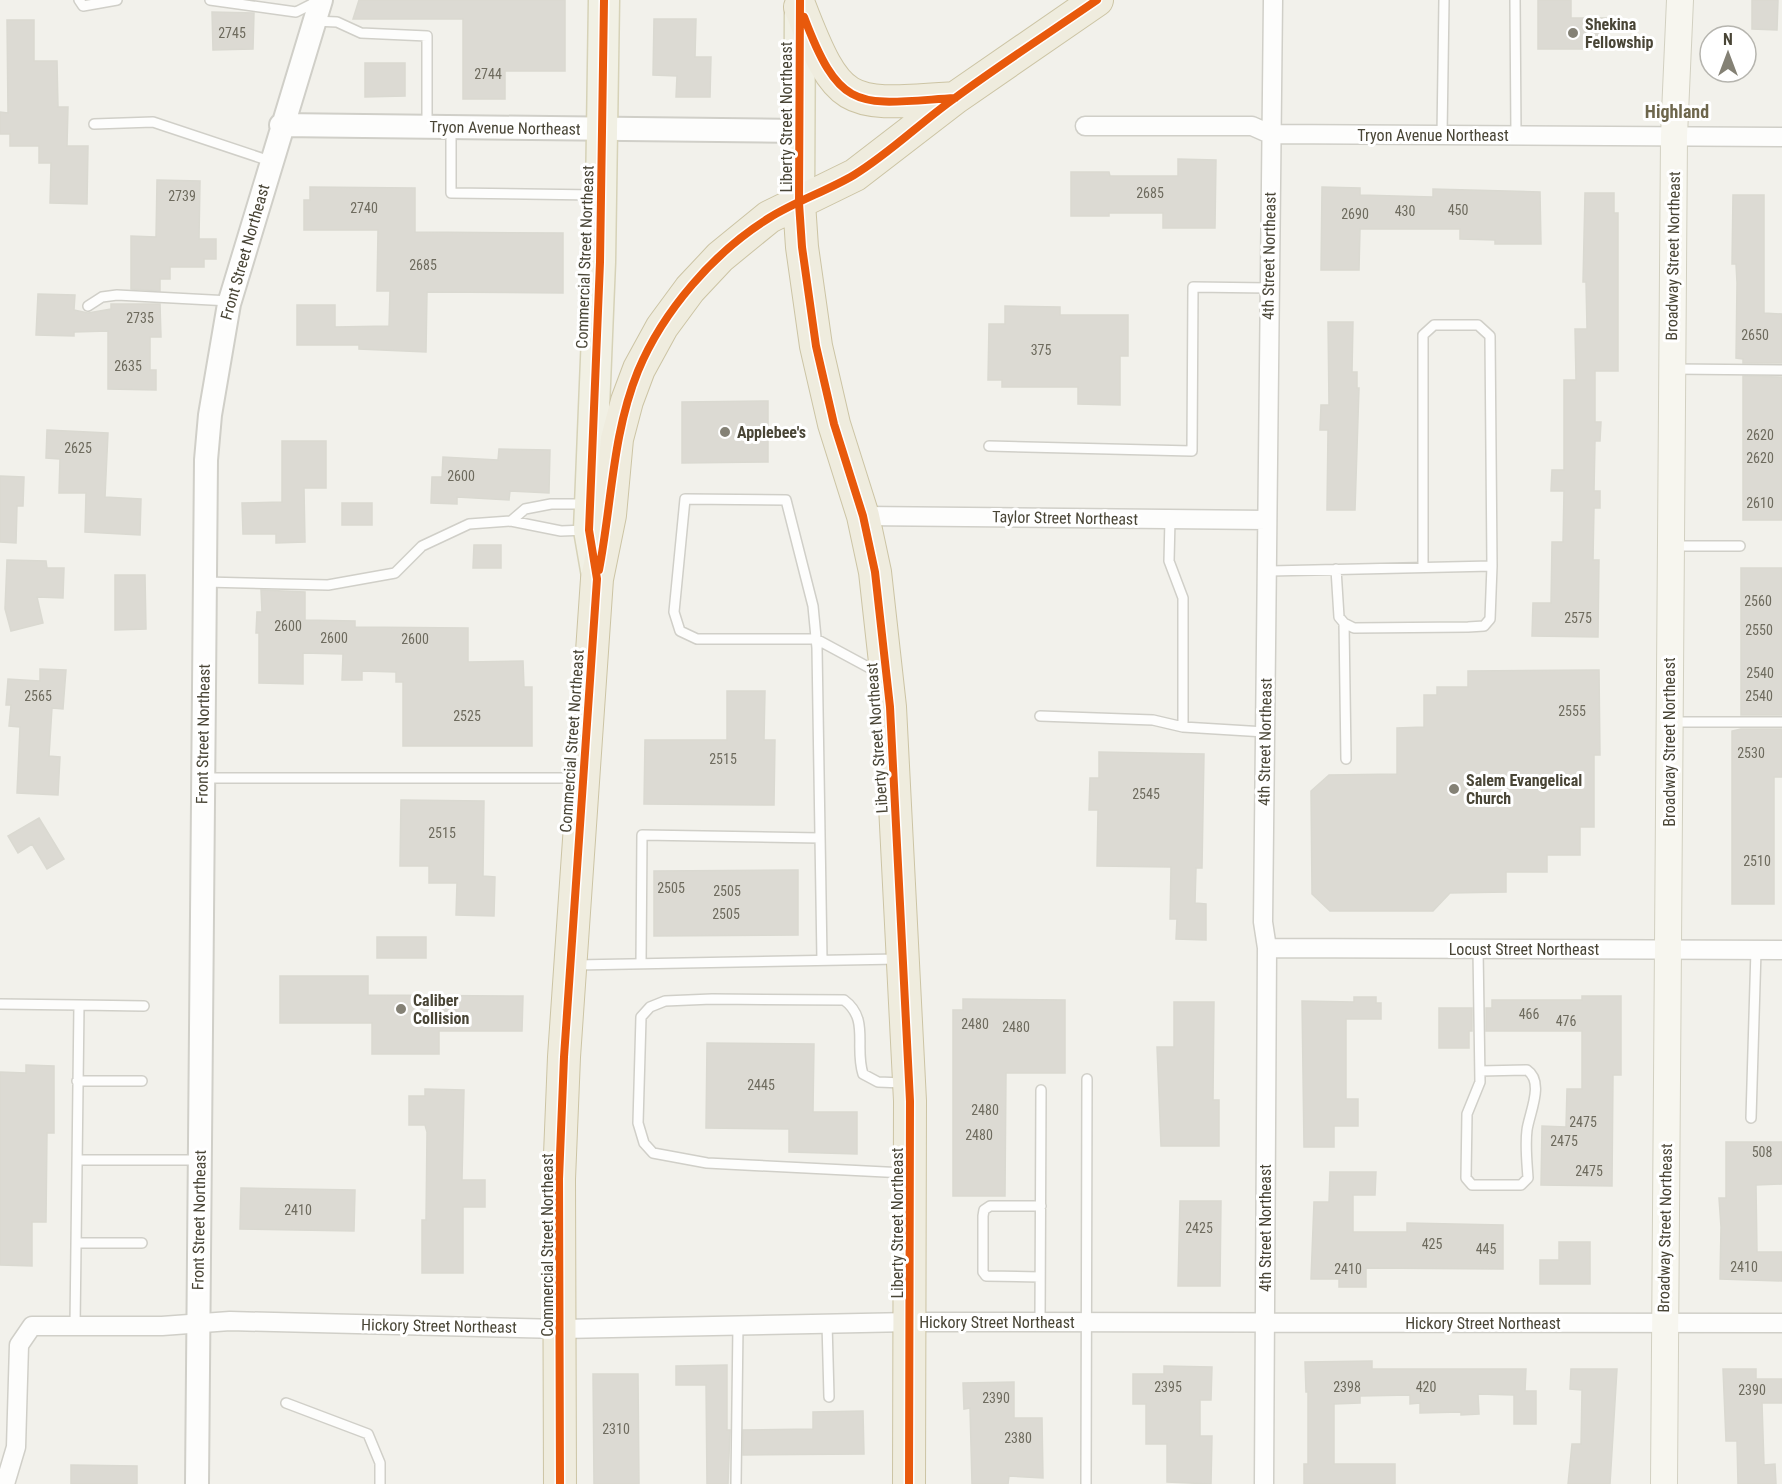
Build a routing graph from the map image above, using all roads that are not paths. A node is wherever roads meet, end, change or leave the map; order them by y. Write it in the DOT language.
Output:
graph roads {
  1 [pos="79,0"];
  2 [pos="117,0"];
  3 [pos="210,0"];
  4 [pos="604,0"];
  5 [pos="1097,0"];
  6 [pos="1274,0"];
  7 [pos="1444,0"];
  8 [pos="1515,0"];
  9 [pos="1680,0"];
  10 [pos="800,3"];
  11 [pos="318,7"];
  12 [pos="955,98"];
  13 [pos="94,124"];
  14 [pos="281,124"];
  15 [pos="1085,126"];
  16 [pos="427,127"];
  17 [pos="451,128"];
  18 [pos="603,130"];
  19 [pos="800,131"];
  20 [pos="1270,134"];
  21 [pos="1442,135"];
  22 [pos="1516,135"];
  23 [pos="1674,136"];
  24 [pos="1782,137"];
  25 [pos="270,161"];
  26 [pos="602,195"];
  27 [pos="799,202"];
  28 [pos="1269,288"];
  29 [pos="230,301"];
  30 [pos="88,306"];
  31 [pos="1672,369"];
  32 [pos="1782,370"];
  33 [pos="989,446"];
  34 [pos="863,516"];
  35 [pos="589,517"];
  36 [pos="1170,519"];
  37 [pos="1267,520"];
  38 [pos="511,521"];
  39 [pos="1671,546"];
  40 [pos="1740,546"];
  41 [pos="1492,566"];
  42 [pos="1423,567"];
  43 [pos="1336,569"];
  44 [pos="1267,570"];
  45 [pos="597,579"];
  46 [pos="205,582"];
  47 [pos="1344,623"];
  48 [pos="816,639"];
  49 [pos="887,677"];
  50 [pos="1040,716"];
  51 [pos="1670,722"];
  52 [pos="1782,722"];
  53 [pos="1183,727"];
  54 [pos="1265,732"];
  55 [pos="1346,759"];
  56 [pos="203,778"];
  57 [pos="583,778"];
  58 [pos="820,838"];
  59 [pos="1267,948"];
  60 [pos="1478,949"];
  61 [pos="1668,949"];
  62 [pos="1756,950"];
  63 [pos="1782,950"];
  64 [pos="903,958"];
  65 [pos="822,960"];
  66 [pos="641,963"];
  67 [pos="570,965"];
  68 [pos="0,1004"];
  69 [pos="79,1005"];
  70 [pos="144,1006"];
  71 [pos="1480,1071"];
  72 [pos="1087,1079"];
  73 [pos="77,1081"];
  74 [pos="142,1081"];
  75 [pos="909,1083"];
  76 [pos="1041,1090"];
  77 [pos="1751,1118"];
  78 [pos="76,1160"];
  79 [pos="200,1160"];
  80 [pos="910,1173"];
  81 [pos="1041,1206"];
  82 [pos="76,1242"];
  83 [pos="142,1243"];
  84 [pos="1040,1277"];
  85 [pos="911,1322"];
  86 [pos="1040,1322"];
  87 [pos="1087,1322"];
  88 [pos="1264,1322"];
  89 [pos="198,1323"];
  90 [pos="827,1323"];
  91 [pos="1664,1323"];
  92 [pos="1782,1323"];
  93 [pos="738,1325"];
  94 [pos="75,1326"];
  95 [pos="561,1329"];
  96 [pos="829,1397"];
  97 [pos="286,1403"];
  98 [pos="5,1484"];
  99 [pos="197,1484"];
  100 [pos="380,1484"];
  101 [pos="560,1484"];
  102 [pos="736,1484"];
  103 [pos="909,1484"];
  104 [pos="1086,1484"];
  105 [pos="1264,1484"];
  106 [pos="1664,1484"];
  1 -- 2 [label="lane"];
  3 -- 11 [label="lane"];
  4 -- 18 [label="main road, Commercial Street Northeast"];
  5 -- 12 [label="highway"];
  6 -- 20 [label="street, 4th Street Northeast"];
  7 -- 21 [label="lane"];
  8 -- 22 [label="lane"];
  9 -- 23 [label="main road, Broadway Street Northeast"];
  10 -- 12 [label="highway"];
  10 -- 19 [label="main road, Liberty Street Northeast"];
  11 -- 14 [label="street, Front Street Northeast"];
  11 -- 16 [label="lane"];
  12 -- 27 [label="highway"];
  13 -- 25 [label="lane"];
  14 -- 16 [label="street, Tryon Avenue Northeast"];
  14 -- 25 [label="street, Front Street Northeast"];
  15 -- 20 [label="street, Tryon Avenue Northeast"];
  16 -- 17 [label="street, Tryon Avenue Northeast"];
  17 -- 18 [label="street, Tryon Avenue Northeast"];
  17 -- 26 [label="lane"];
  18 -- 19 [label="street, Tryon Avenue Northeast"];
  18 -- 26 [label="main road, Commercial Street Northeast"];
  19 -- 27 [label="main road, Liberty Street Northeast"];
  20 -- 21 [label="street, Tryon Avenue Northeast"];
  20 -- 28 [label="street, 4th Street Northeast"];
  21 -- 22 [label="street, Tryon Avenue Northeast"];
  22 -- 23 [label="street, Tryon Avenue Northeast"];
  23 -- 24 [label="street, Tryon Avenue Northeast"];
  23 -- 31 [label="main road, Broadway Street Northeast"];
  25 -- 29 [label="street, Front Street Northeast"];
  26 -- 35 [label="main road, Commercial Street Northeast"];
  27 -- 34 [label="highway, Liberty Street Northeast"];
  27 -- 45 [label="highway"];
  28 -- 33 [label="lane"];
  28 -- 37 [label="street, 4th Street Northeast"];
  29 -- 30 [label="lane"];
  29 -- 46 [label="street, Front Street Northeast"];
  31 -- 32 [label="lane"];
  31 -- 39 [label="main road, Broadway Street Northeast"];
  34 -- 36 [label="street, Taylor Street Northeast"];
  34 -- 49 [label="highway, Liberty Street Northeast"];
  35 -- 38 [label="lane"];
  35 -- 38 [label="lane"];
  35 -- 45 [label="main road, Commercial Street Northeast"];
  36 -- 37 [label="street, Taylor Street Northeast"];
  36 -- 53 [label="lane"];
  37 -- 44 [label="street, 4th Street Northeast"];
  38 -- 46 [label="lane"];
  39 -- 40 [label="lane"];
  39 -- 51 [label="main road, Broadway Street Northeast"];
  41 -- 42 [label="lane"];
  41 -- 42 [label="lane"];
  41 -- 47 [label="lane"];
  42 -- 43 [label="lane"];
  43 -- 44 [label="lane"];
  43 -- 47 [label="lane"];
  44 -- 54 [label="street, 4th Street Northeast"];
  45 -- 57 [label="highway, Commercial Street Northeast"];
  46 -- 56 [label="street, Front Street Northeast"];
  47 -- 55 [label="lane"];
  48 -- 48 [label="lane"];
  48 -- 49 [label="lane"];
  48 -- 58 [label="lane"];
  49 -- 64 [label="highway, Liberty Street Northeast"];
  50 -- 53 [label="lane"];
  51 -- 52 [label="lane"];
  51 -- 61 [label="main road, Broadway Street Northeast"];
  53 -- 54 [label="lane"];
  54 -- 59 [label="street, 4th Street Northeast"];
  56 -- 57 [label="lane"];
  56 -- 79 [label="street, Front Street Northeast"];
  57 -- 67 [label="highway, Commercial Street Northeast"];
  58 -- 65 [label="lane"];
  58 -- 66 [label="lane"];
  59 -- 60 [label="street, Locust Street Northeast"];
  59 -- 88 [label="street, 4th Street Northeast"];
  60 -- 61 [label="street, Locust Street Northeast"];
  60 -- 71 [label="lane"];
  61 -- 62 [label="street, Locust Street Northeast"];
  61 -- 91 [label="main road, Broadway Street Northeast"];
  62 -- 63 [label="street, Locust Street Northeast"];
  62 -- 77 [label="lane"];
  64 -- 65 [label="lane"];
  64 -- 75 [label="highway, Liberty Street Northeast"];
  65 -- 66 [label="lane"];
  66 -- 67 [label="lane"];
  67 -- 95 [label="highway, Commercial Street Northeast"];
  68 -- 69 [label="lane"];
  69 -- 70 [label="lane"];
  69 -- 73 [label="lane"];
  71 -- 71 [label="lane"];
  72 -- 87 [label="lane"];
  73 -- 74 [label="lane"];
  73 -- 78 [label="lane"];
  75 -- 80 [label="highway, Liberty Street Northeast"];
  75 -- 80 [label="lane"];
  76 -- 81 [label="lane"];
  78 -- 79 [label="lane"];
  78 -- 82 [label="lane"];
  79 -- 89 [label="street, Front Street Northeast"];
  80 -- 85 [label="highway, Liberty Street Northeast"];
  81 -- 84 [label="lane"];
  81 -- 84 [label="lane"];
  82 -- 83 [label="lane"];
  82 -- 94 [label="lane"];
  84 -- 86 [label="lane"];
  85 -- 86 [label="street, Hickory Street Northeast"];
  85 -- 90 [label="street, Hickory Street Northeast"];
  85 -- 103 [label="highway, Liberty Street Northeast"];
  86 -- 87 [label="street, Hickory Street Northeast"];
  87 -- 88 [label="street, Hickory Street Northeast"];
  87 -- 104 [label="lane"];
  88 -- 91 [label="street, Hickory Street Northeast"];
  88 -- 105 [label="street, 4th Street Northeast"];
  89 -- 94 [label="street, Hickory Street Northeast"];
  89 -- 95 [label="street, Hickory Street Northeast"];
  89 -- 99 [label="street, Front Street Northeast"];
  90 -- 93 [label="street, Hickory Street Northeast"];
  90 -- 96 [label="lane"];
  91 -- 92 [label="street, Hickory Street Northeast"];
  91 -- 106 [label="main road, Broadway Street Northeast"];
  93 -- 95 [label="street, Hickory Street Northeast"];
  93 -- 102 [label="lane"];
  94 -- 98 [label="street, Hickory Street Northeast"];
  95 -- 101 [label="highway, Commercial Street Northeast"];
  97 -- 100 [label="lane"];
}
